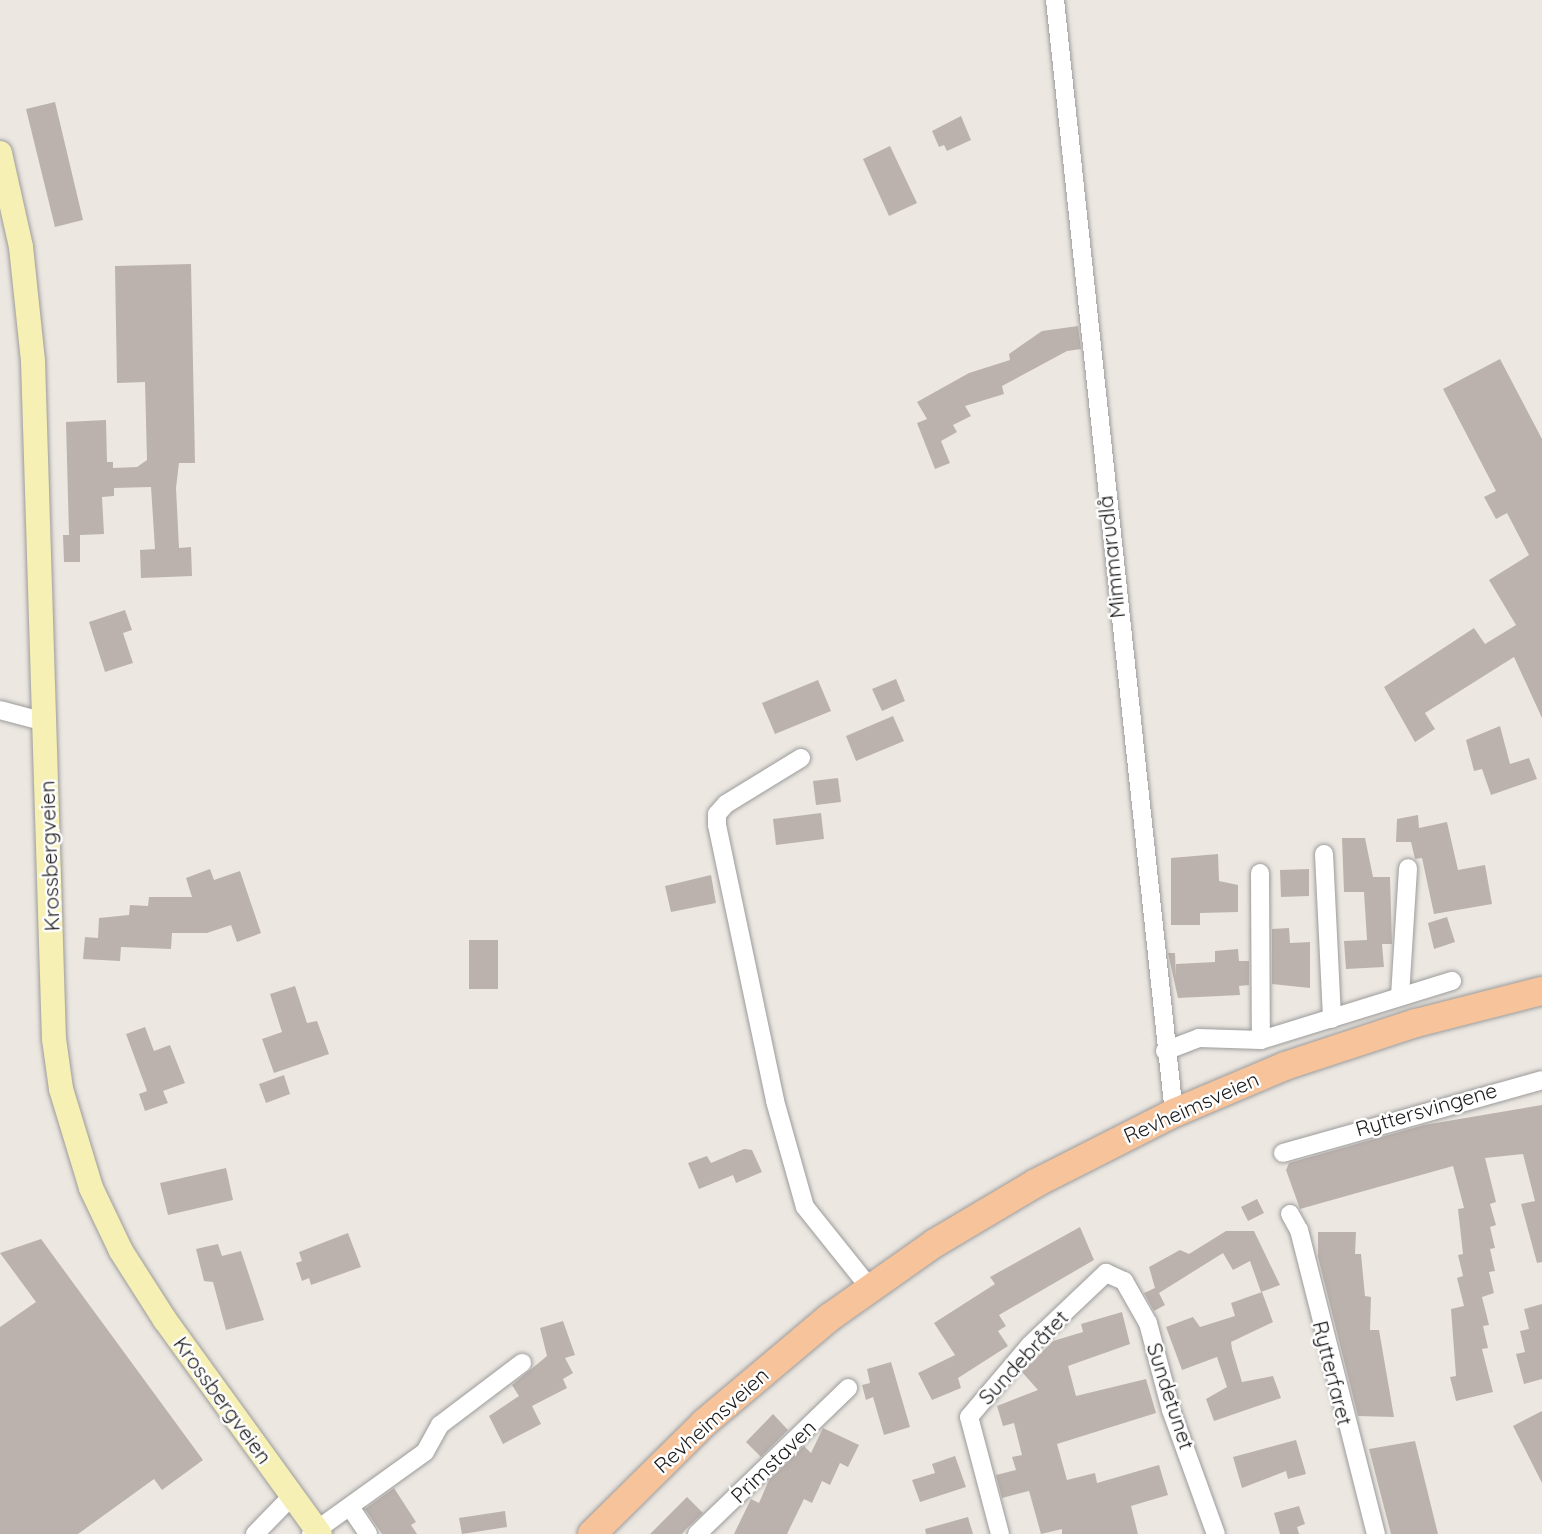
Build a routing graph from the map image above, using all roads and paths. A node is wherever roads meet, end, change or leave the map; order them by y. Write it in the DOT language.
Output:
graph roads {
  1 [pos="1055,0"];
  2 [pos="0,153"];
  3 [pos="0,710"];
  4 [pos="45,722"];
  5 [pos="801,758"];
  6 [pos="1324,854"];
  7 [pos="1408,868"];
  8 [pos="1261,873"];
  9 [pos="1452,981"];
  10 [pos="1542,991"];
  11 [pos="1400,996"];
  12 [pos="1332,1019"];
  13 [pos="1261,1041"];
  14 [pos="1165,1051"];
  15 [pos="1542,1080"];
  16 [pos="1174,1113"];
  17 [pos="1283,1153"];
  18 [pos="1290,1214"];
  19 [pos="1106,1273"];
  20 [pos="869,1287"];
  21 [pos="522,1363"];
  22 [pos="848,1388"];
  23 [pos="292,1496"];
  24 [pos="350,1507"];
  25 [pos="316,1533"];
  26 [pos="255,1534"];
  27 [pos="368,1534"];
  28 [pos="592,1534"];
  29 [pos="697,1534"];
  30 [pos="1000,1534"];
  31 [pos="1216,1534"];
  32 [pos="1376,1534"];
  1 -- 14 [label="street, Mimmarudlå"];
  2 -- 4 [label="street, Krossbergveien"];
  3 -- 4 [label="street"];
  4 -- 23 [label="street, Krossbergveien"];
  5 -- 20 [label="street"];
  6 -- 12 [label="street"];
  7 -- 11 [label="street"];
  8 -- 13 [label="street"];
  9 -- 11 [label="street, Revheimsveien"];
  10 -- 16 [label="main road, Revheimsveien"];
  11 -- 12 [label="street, Revheimsveien"];
  12 -- 13 [label="street, Revheimsveien"];
  13 -- 14 [label="street, Revheimsveien"];
  14 -- 16 [label="street, Mimmarudlå"];
  15 -- 17 [label="street, Ryttersvingene"];
  16 -- 20 [label="main road, Revheimsveien"];
  18 -- 32 [label="street, Rytterfaret"];
  19 -- 30 [label="street, Sundebråtet"];
  19 -- 31 [label="street, Sundetunet"];
  20 -- 28 [label="main road, Revheimsveien"];
  21 -- 24 [label="street, Krossbergveien"];
  22 -- 29 [label="street, Primstaven"];
  23 -- 25 [label="street, Krossbergveien"];
  23 -- 26 [label="street"];
  24 -- 25 [label="street, Krossbergveien"];
  24 -- 27 [label="street"];
}
